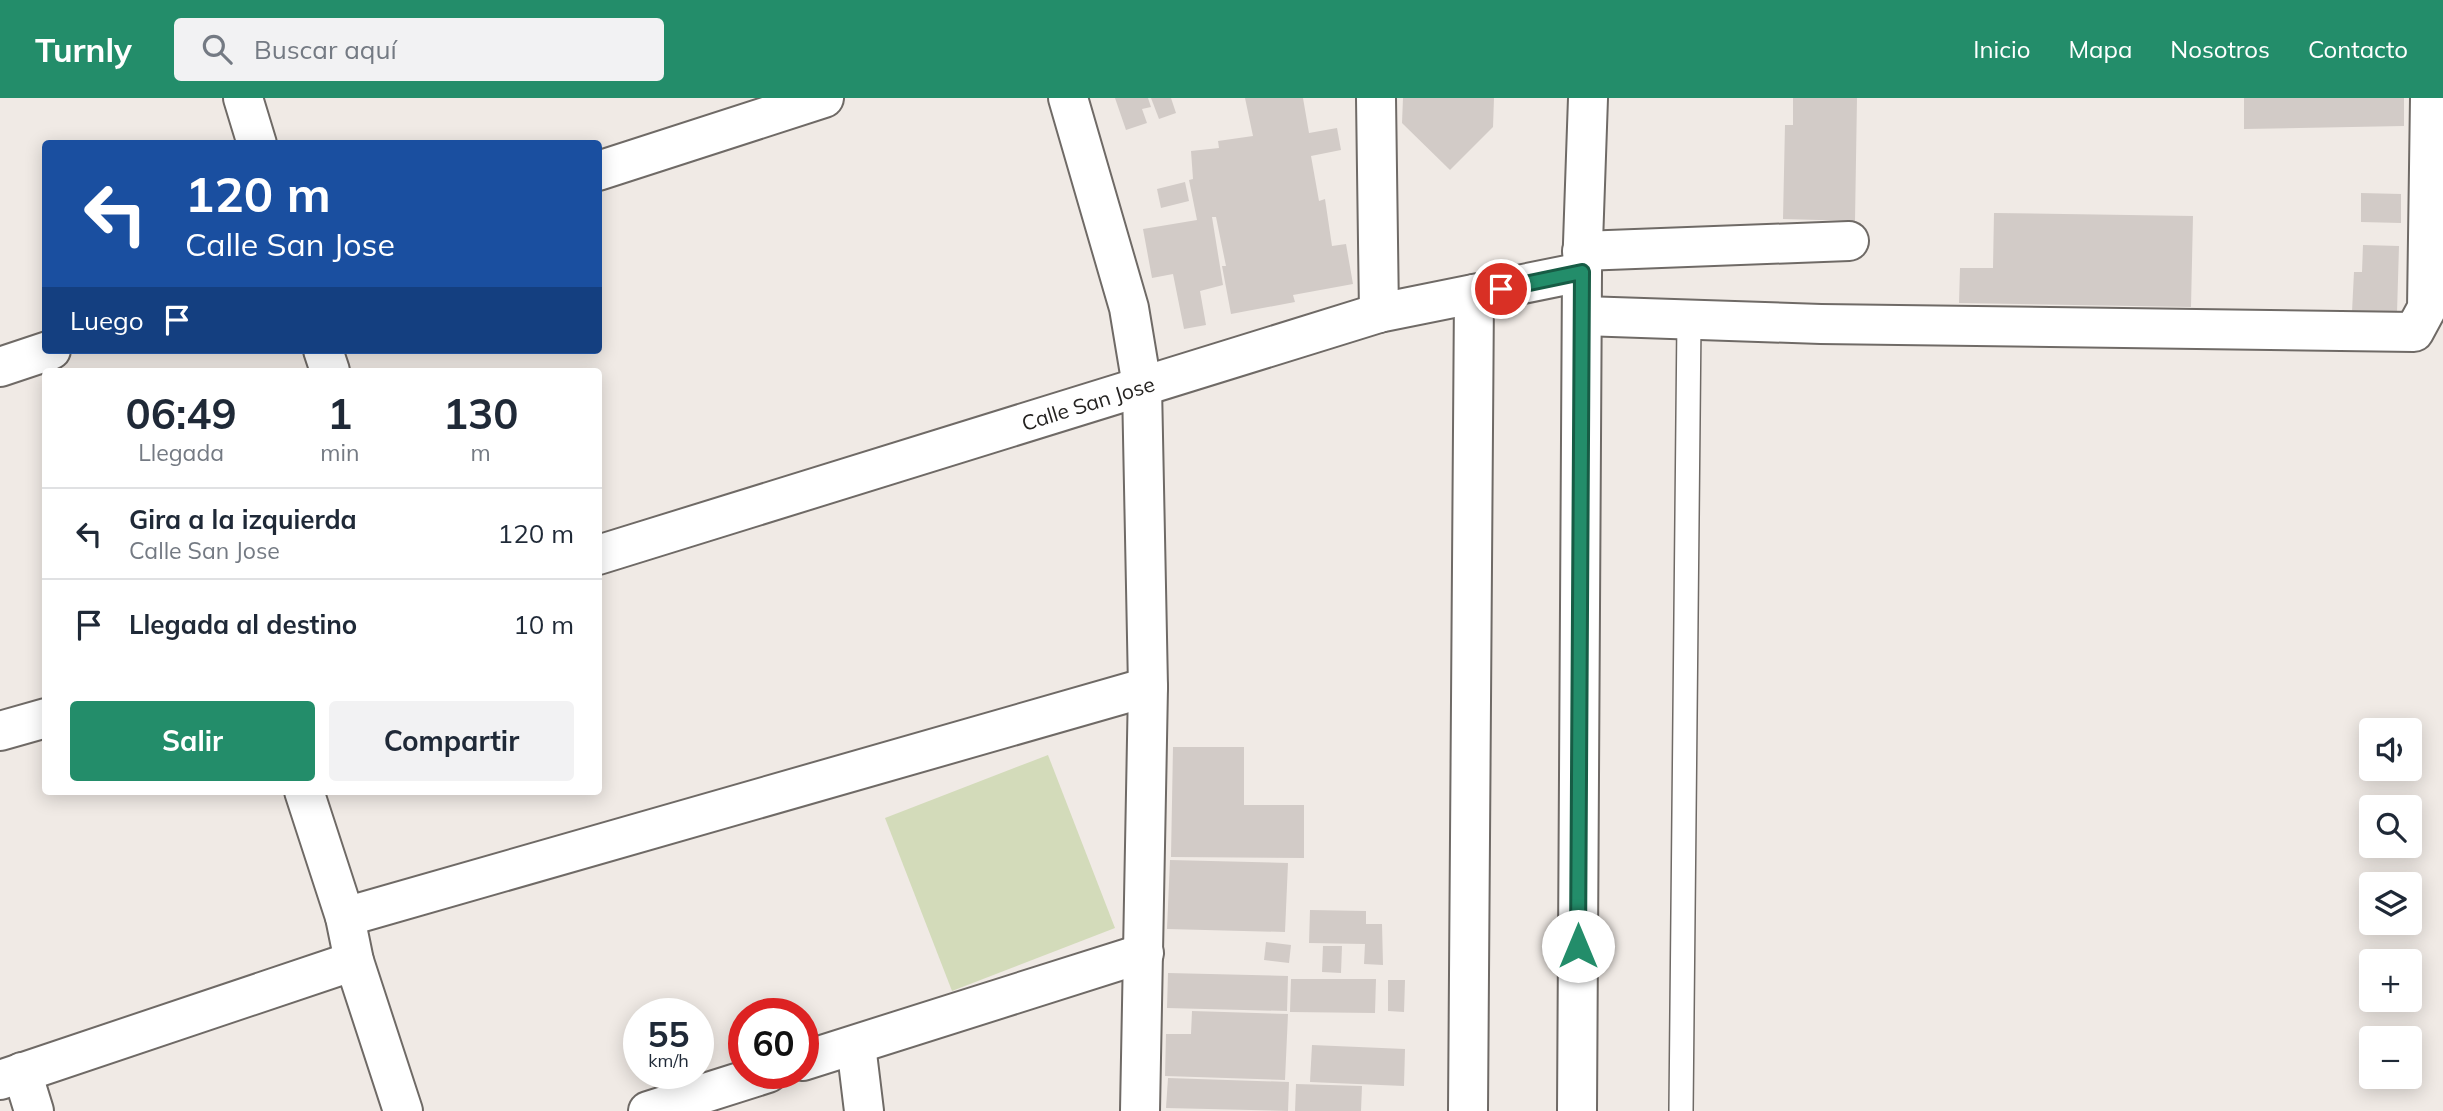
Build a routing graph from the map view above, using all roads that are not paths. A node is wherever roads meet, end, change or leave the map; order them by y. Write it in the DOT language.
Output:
graph roads {
  1 [pos="243,98"];
  2 [pos="824,98"];
  3 [pos="1068,98"];
  4 [pos="1376,98"];
  5 [pos="1588,98"];
  6 [pos="2430,98"];
  7 [pos="256,140"];
  8 [pos="602,170"];
  9 [pos="1849,241"];
  10 [pos="1582,261"];
  11 [pos="1474,294"];
  12 [pos="1379,313"];
  13 [pos="1583,316"];
  14 [pos="1689,320"];
  15 [pos="42,353"];
  16 [pos="0,367"];
  17 [pos="1142,386"];
  18 [pos="602,554"];
  19 [pos="1147,687"];
  20 [pos="42,719"];
  21 [pos="0,731"];
  22 [pos="305,795"];
  23 [pos="345,916"];
  24 [pos="1144,953"];
  25 [pos="354,961"];
  26 [pos="856,1045"];
  27 [pos="819,1057"];
  28 [pos="11,1076"];
  29 [pos="728,1086"];
  30 [pos="34,1111"];
  31 [pos="403,1111"];
  32 [pos="648,1111"];
  33 [pos="864,1111"];
  34 [pos="1140,1111"];
  35 [pos="1468,1111"];
  36 [pos="1577,1111"];
  37 [pos="1681,1111"];
  1 -- 7 [label="street"];
  2 -- 8 [label="street"];
  3 -- 17 [label="street"];
  4 -- 12 [label="street"];
  5 -- 10 [label="street"];
  6 -- 14 [label="street"];
  9 -- 10 [label="street, Calle San Jose"];
  10 -- 11 [label="street, Calle San Jose"];
  10 -- 13 [label="street"];
  11 -- 12 [label="street, Calle San Jose"];
  11 -- 35 [label="street"];
  12 -- 17 [label="street, Calle San Jose"];
  13 -- 14 [label="street"];
  13 -- 36 [label="street"];
  14 -- 37 [label="lane"];
  15 -- 16 [label="street"];
  17 -- 18 [label="street, Calle San Jose"];
  17 -- 19 [label="street"];
  19 -- 23 [label="street"];
  19 -- 24 [label="street"];
  20 -- 21 [label="street"];
  22 -- 23 [label="street"];
  23 -- 25 [label="street"];
  24 -- 26 [label="street"];
  24 -- 34 [label="street"];
  25 -- 28 [label="street"];
  25 -- 31 [label="street"];
  26 -- 27 [label="street"];
  26 -- 33 [label="street"];
  28 -- 30 [label="street"];
  29 -- 32 [label="street"];
}
